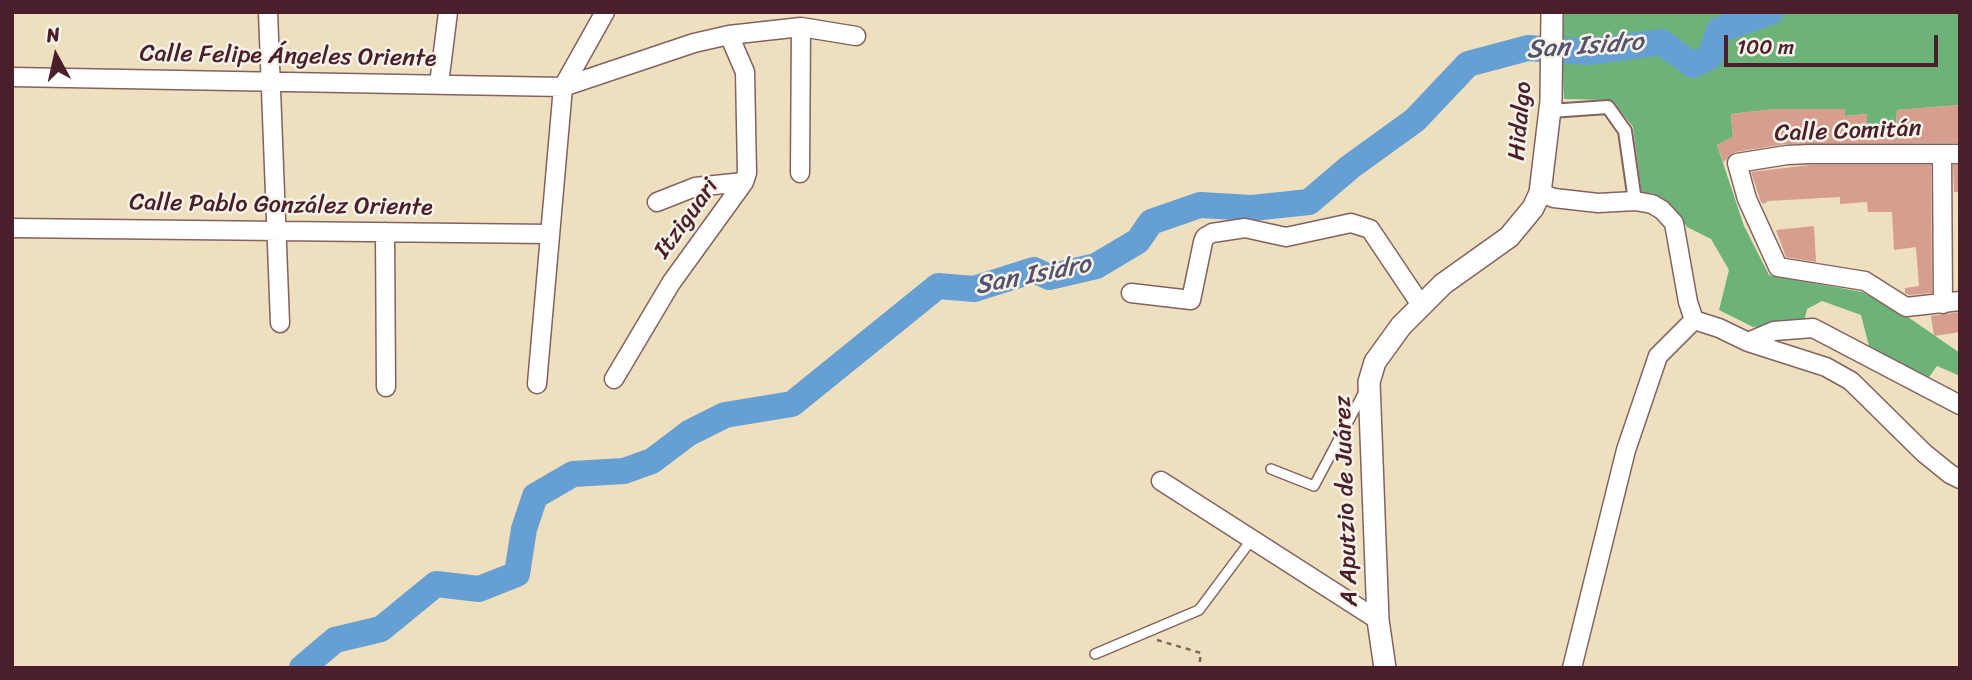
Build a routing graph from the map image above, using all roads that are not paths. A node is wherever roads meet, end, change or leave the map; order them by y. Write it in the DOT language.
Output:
graph roads {
  1 [pos="268,12"];
  2 [pos="448,12"];
  3 [pos="605,12"];
  4 [pos="1552,12"];
  5 [pos="801,27"];
  6 [pos="729,35"];
  7 [pos="856,36"];
  8 [pos="12,77"];
  9 [pos="272,80"];
  10 [pos="439,84"];
  11 [pos="564,87"];
  12 [pos="1550,106"];
  13 [pos="1951,154"];
  14 [pos="800,173"];
  15 [pos="744,182"];
  16 [pos="1540,193"];
  17 [pos="1635,201"];
  18 [pos="657,202"];
  19 [pos="12,228"];
  20 [pos="278,231"];
  21 [pos="385,232"];
  22 [pos="549,234"];
  23 [pos="1131,293"];
  24 [pos="1952,302"];
  25 [pos="1421,304"];
  26 [pos="1694,320"];
  27 [pos="280,323"];
  28 [pos="1748,342"];
  29 [pos="614,379"];
  30 [pos="1368,382"];
  31 [pos="537,384"];
  32 [pos="386,387"];
  33 [pos="1960,405"];
  34 [pos="1271,469"];
  35 [pos="1960,479"];
  36 [pos="1161,481"];
  37 [pos="1252,539"];
  38 [pos="1378,620"];
  39 [pos="1095,654"];
  40 [pos="1385,668"];
  41 [pos="1572,668"];
  1 -- 9 [label="street"];
  2 -- 10 [label="street"];
  3 -- 11 [label="street"];
  4 -- 12 [label="street, Hidalgo"];
  5 -- 6 [label="street"];
  5 -- 7 [label="street"];
  5 -- 14 [label="street"];
  6 -- 11 [label="street"];
  6 -- 15 [label="street, Itziguari"];
  8 -- 9 [label="street, Calle Felipe Ángeles Oriente"];
  9 -- 10 [label="street, Calle Felipe Ángeles Oriente"];
  9 -- 20 [label="street"];
  10 -- 11 [label="street, Calle Felipe Ángeles Oriente"];
  11 -- 22 [label="street"];
  12 -- 16 [label="street, Hidalgo"];
  12 -- 17 [label="street"];
  13 -- 24 [label="street"];
  13 -- 24 [label="street, Calle Comitán"];
  15 -- 18 [label="street"];
  15 -- 29 [label="street, Itziguari"];
  16 -- 17 [label="street"];
  16 -- 25 [label="street, A Aputzio de Juárez"];
  17 -- 26 [label="street"];
  19 -- 20 [label="street, Calle Pablo González Oriente"];
  20 -- 21 [label="street, Calle Pablo González Oriente"];
  20 -- 27 [label="street"];
  21 -- 22 [label="street, Calle Pablo González Oriente"];
  21 -- 32 [label="street"];
  22 -- 31 [label="street"];
  23 -- 25 [label="street"];
  25 -- 30 [label="street, A Aputzio de Juárez"];
  26 -- 28 [label="street"];
  26 -- 41 [label="street"];
  28 -- 33 [label="street"];
  28 -- 35 [label="street"];
  30 -- 34 [label="lane"];
  30 -- 38 [label="street, A Aputzio de Juárez"];
  36 -- 37 [label="street"];
  37 -- 38 [label="street"];
  37 -- 39 [label="lane"];
  38 -- 40 [label="street, A Aputzio de Juárez"];
}
